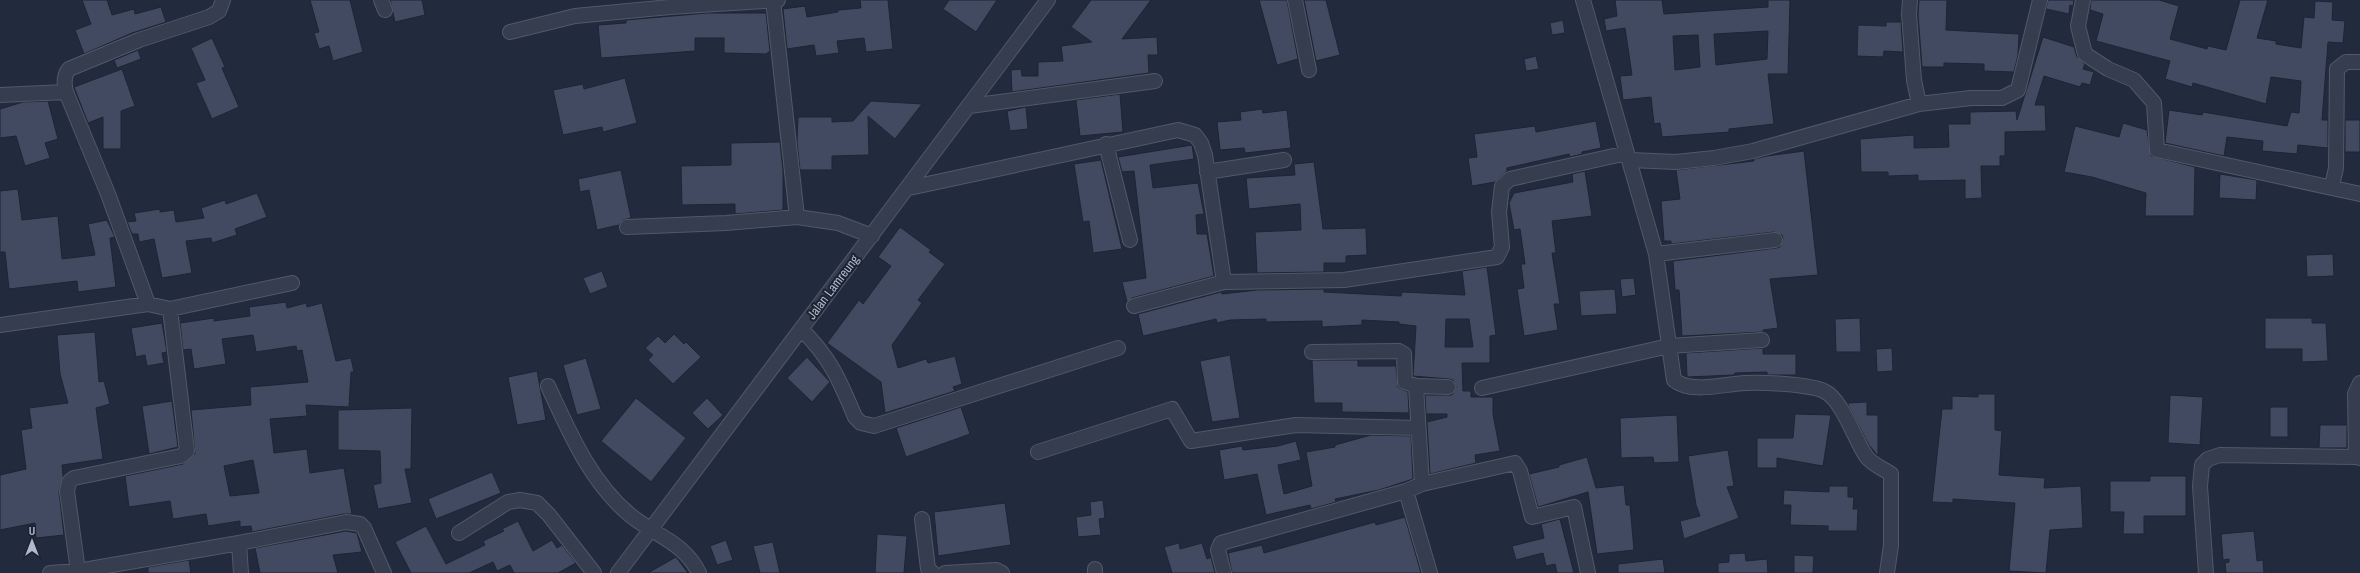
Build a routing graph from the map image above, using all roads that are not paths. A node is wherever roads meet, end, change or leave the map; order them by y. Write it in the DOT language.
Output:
graph roads {
  1 [pos="223,0"];
  2 [pos="775,0"];
  3 [pos="1048,0"];
  4 [pos="1295,0"];
  5 [pos="1583,0"];
  6 [pos="1910,0"];
  7 [pos="2040,0"];
  8 [pos="2083,0"];
  9 [pos="510,32"];
  10 [pos="2360,62"];
  11 [pos="1309,70"];
  12 [pos="1155,81"];
  13 [pos="66,92"];
  14 [pos="0,94"];
  15 [pos="1920,104"];
  16 [pos="970,106"];
  17 [pos="1106,144"];
  18 [pos="1628,157"];
  19 [pos="1284,160"];
  20 [pos="1208,172"];
  21 [pos="2332,186"];
  22 [pos="909,188"];
  23 [pos="2360,194"];
  24 [pos="797,217"];
  25 [pos="627,228"];
  26 [pos="872,236"];
  27 [pos="1130,240"];
  28 [pos="1775,240"];
  29 [pos="1656,254"];
  30 [pos="1224,282"];
  31 [pos="292,283"];
  32 [pos="148,304"];
  33 [pos="1134,306"];
  34 [pos="170,309"];
  35 [pos="0,325"];
  36 [pos="801,329"];
  37 [pos="1762,340"];
  38 [pos="1669,346"];
  39 [pos="1118,348"];
  40 [pos="1312,352"];
  41 [pos="2360,383"];
  42 [pos="548,386"];
  43 [pos="1416,386"];
  44 [pos="1448,387"];
  45 [pos="1482,388"];
  46 [pos="1418,428"];
  47 [pos="1038,452"];
  48 [pos="2358,458"];
  49 [pos="1422,484"];
  50 [pos="1406,491"];
  51 [pos="922,519"];
  52 [pos="650,528"];
  53 [pos="459,533"];
  54 [pos="239,543"];
  55 [pos="78,571"];
  56 [pos="50,573"];
  57 [pos="241,573"];
  58 [pos="384,573"];
  59 [pos="594,573"];
  60 [pos="618,573"];
  61 [pos="699,573"];
  62 [pos="932,573"];
  63 [pos="945,573"];
  64 [pos="1002,573"];
  65 [pos="1224,573"];
  66 [pos="1430,573"];
  67 [pos="1588,573"];
  68 [pos="1887,573"];
  69 [pos="2206,573"];
  1 -- 13 [label="street"];
  2 -- 9 [label="street"];
  2 -- 24 [label="street"];
  3 -- 16 [label="street, Jalan Lamreung"];
  4 -- 11 [label="street"];
  5 -- 18 [label="street"];
  6 -- 15 [label="street"];
  7 -- 15 [label="street"];
  8 -- 21 [label="street"];
  10 -- 21 [label="street"];
  12 -- 16 [label="street"];
  13 -- 14 [label="street"];
  13 -- 32 [label="street"];
  15 -- 18 [label="street"];
  16 -- 22 [label="street, Jalan Lamreung"];
  17 -- 20 [label="street"];
  17 -- 22 [label="street"];
  17 -- 27 [label="street"];
  18 -- 29 [label="street"];
  18 -- 30 [label="street"];
  19 -- 20 [label="street"];
  20 -- 30 [label="street"];
  21 -- 23 [label="street"];
  22 -- 26 [label="street, Jalan Lamreung"];
  24 -- 25 [label="street"];
  24 -- 26 [label="street"];
  26 -- 36 [label="street, Jalan Lamreung"];
  28 -- 29 [label="street"];
  29 -- 38 [label="street"];
  30 -- 33 [label="street"];
  31 -- 34 [label="street"];
  32 -- 34 [label="street"];
  32 -- 35 [label="street"];
  34 -- 55 [label="street"];
  36 -- 39 [label="street"];
  36 -- 52 [label="street, Jalan Lamreung"];
  37 -- 38 [label="street"];
  38 -- 45 [label="street"];
  38 -- 68 [label="street"];
  40 -- 43 [label="street"];
  41 -- 48 [label="street"];
  42 -- 52 [label="street"];
  43 -- 44 [label="street"];
  43 -- 46 [label="street"];
  46 -- 47 [label="street"];
  46 -- 49 [label="street"];
  48 -- 69 [label="street"];
  49 -- 50 [label="street"];
  49 -- 67 [label="street"];
  50 -- 65 [label="street"];
  50 -- 66 [label="street"];
  51 -- 62 [label="street"];
  52 -- 60 [label="street, Jalan Lamreung"];
  52 -- 61 [label="street"];
  53 -- 59 [label="street"];
  54 -- 55 [label="street"];
  54 -- 57 [label="street"];
  54 -- 58 [label="street"];
  55 -- 56 [label="street"];
  63 -- 64 [label="street"];
}
